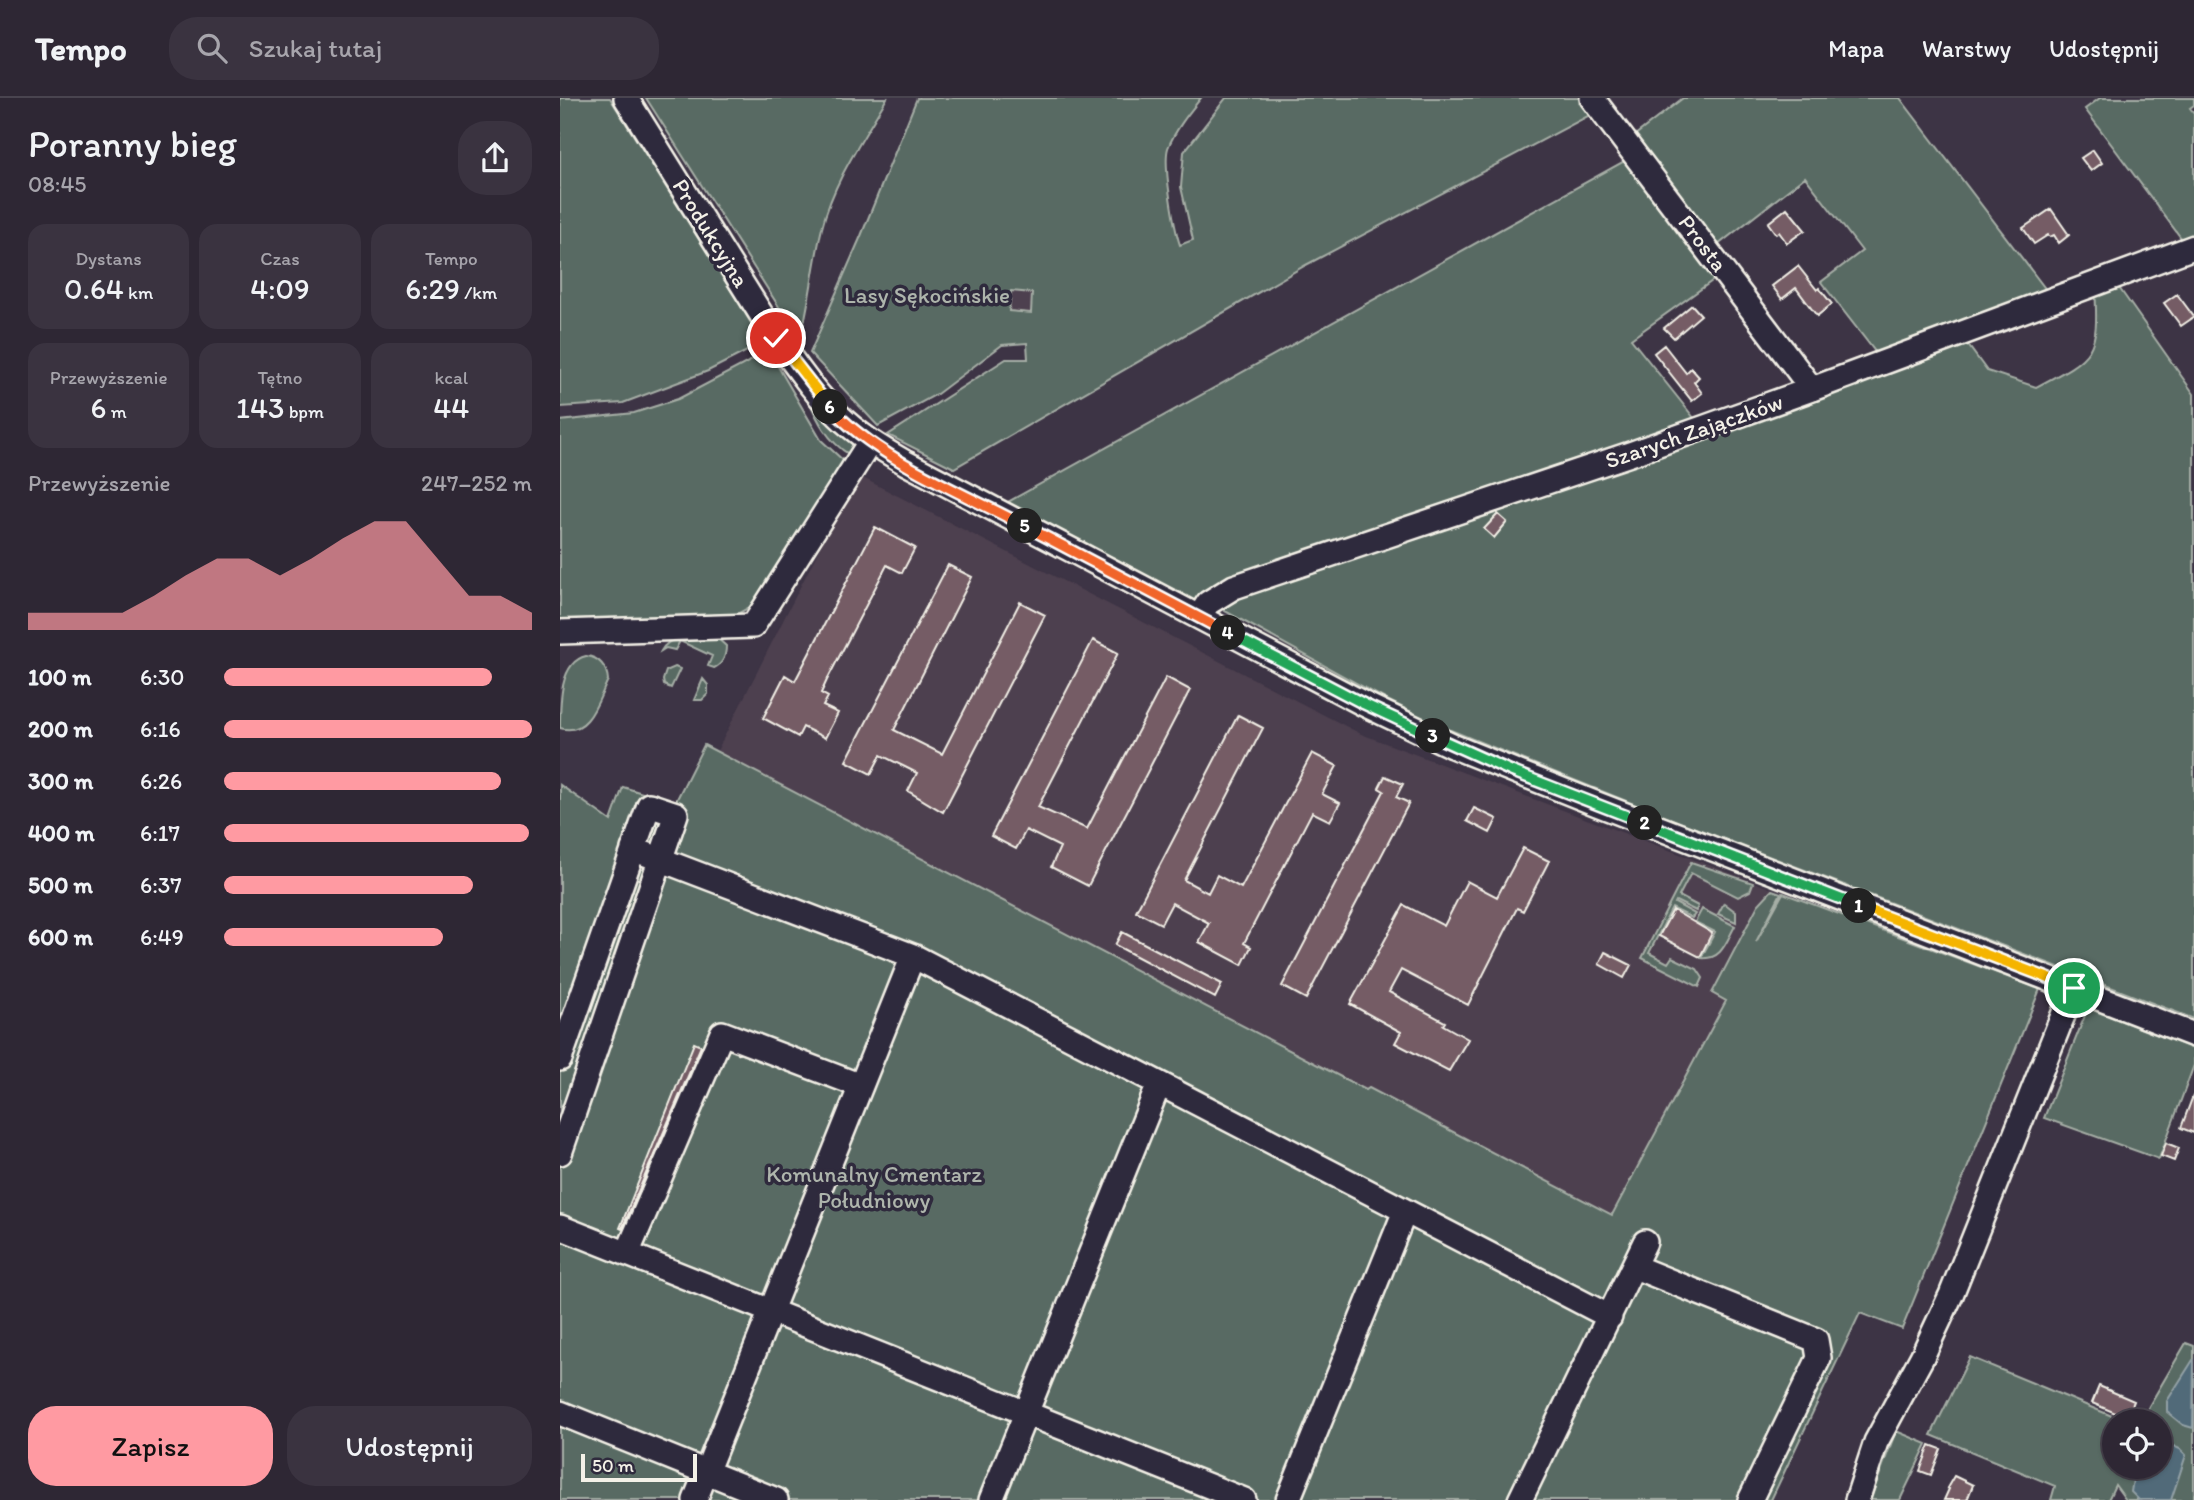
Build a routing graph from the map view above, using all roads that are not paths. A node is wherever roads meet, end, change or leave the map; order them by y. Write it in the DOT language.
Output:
graph roads {
  1 [pos="626,98"];
  2 [pos="1592,98"];
  3 [pos="2194,247"];
  4 [pos="1812,389"];
  5 [pos="870,442"];
  6 [pos="1199,617"];
  7 [pos="560,632"];
  8 [pos="634,849"];
  9 [pos="661,858"];
  10 [pos="913,956"];
  11 [pos="2074,988"];
  12 [pos="2194,1035"];
  13 [pos="560,1059"];
  14 [pos="1159,1084"];
  15 [pos="861,1086"];
  16 [pos="560,1153"];
  17 [pos="1405,1211"];
  18 [pos="560,1227"];
  19 [pos="1646,1241"];
  20 [pos="627,1254"];
  21 [pos="1635,1267"];
  22 [pos="771,1311"];
  23 [pos="1610,1317"];
  24 [pos="560,1413"];
  25 [pos="1026,1413"];
  26 [pos="706,1472"];
  27 [pos="695,1500"];
  28 [pos="776,1500"];
  29 [pos="992,1500"];
  30 [pos="1244,1500"];
  31 [pos="1287,1500"];
  32 [pos="1520,1500"];
  33 [pos="1750,1500"];
  34 [pos="1857,1500"];
  1 -- 5 [label="street, Produkcyjna"];
  2 -- 4 [label="street, Prosta"];
  3 -- 4 [label="street, Szarych Zajączków"];
  4 -- 6 [label="street, Szarych Zajączków"];
  5 -- 6 [label="street, Produkcyjna"];
  5 -- 7 [label="street"];
  6 -- 11 [label="street, Produkcyjna"];
  8 -- 9 [label="street"];
  8 -- 9 [label="street"];
  8 -- 13 [label="street"];
  9 -- 10 [label="street"];
  9 -- 16 [label="street"];
  10 -- 14 [label="street"];
  10 -- 15 [label="street"];
  11 -- 12 [label="street, Produkcyjna"];
  11 -- 34 [label="street"];
  14 -- 17 [label="street"];
  14 -- 25 [label="street"];
  15 -- 20 [label="street"];
  15 -- 22 [label="street"];
  17 -- 23 [label="street"];
  17 -- 31 [label="street"];
  18 -- 20 [label="street"];
  19 -- 21 [label="street"];
  20 -- 22 [label="street"];
  21 -- 23 [label="street"];
  21 -- 33 [label="street"];
  22 -- 25 [label="street"];
  22 -- 26 [label="street"];
  23 -- 32 [label="street"];
  24 -- 26 [label="street"];
  25 -- 29 [label="street"];
  25 -- 30 [label="street"];
  26 -- 27 [label="street"];
  26 -- 28 [label="street"];
}
